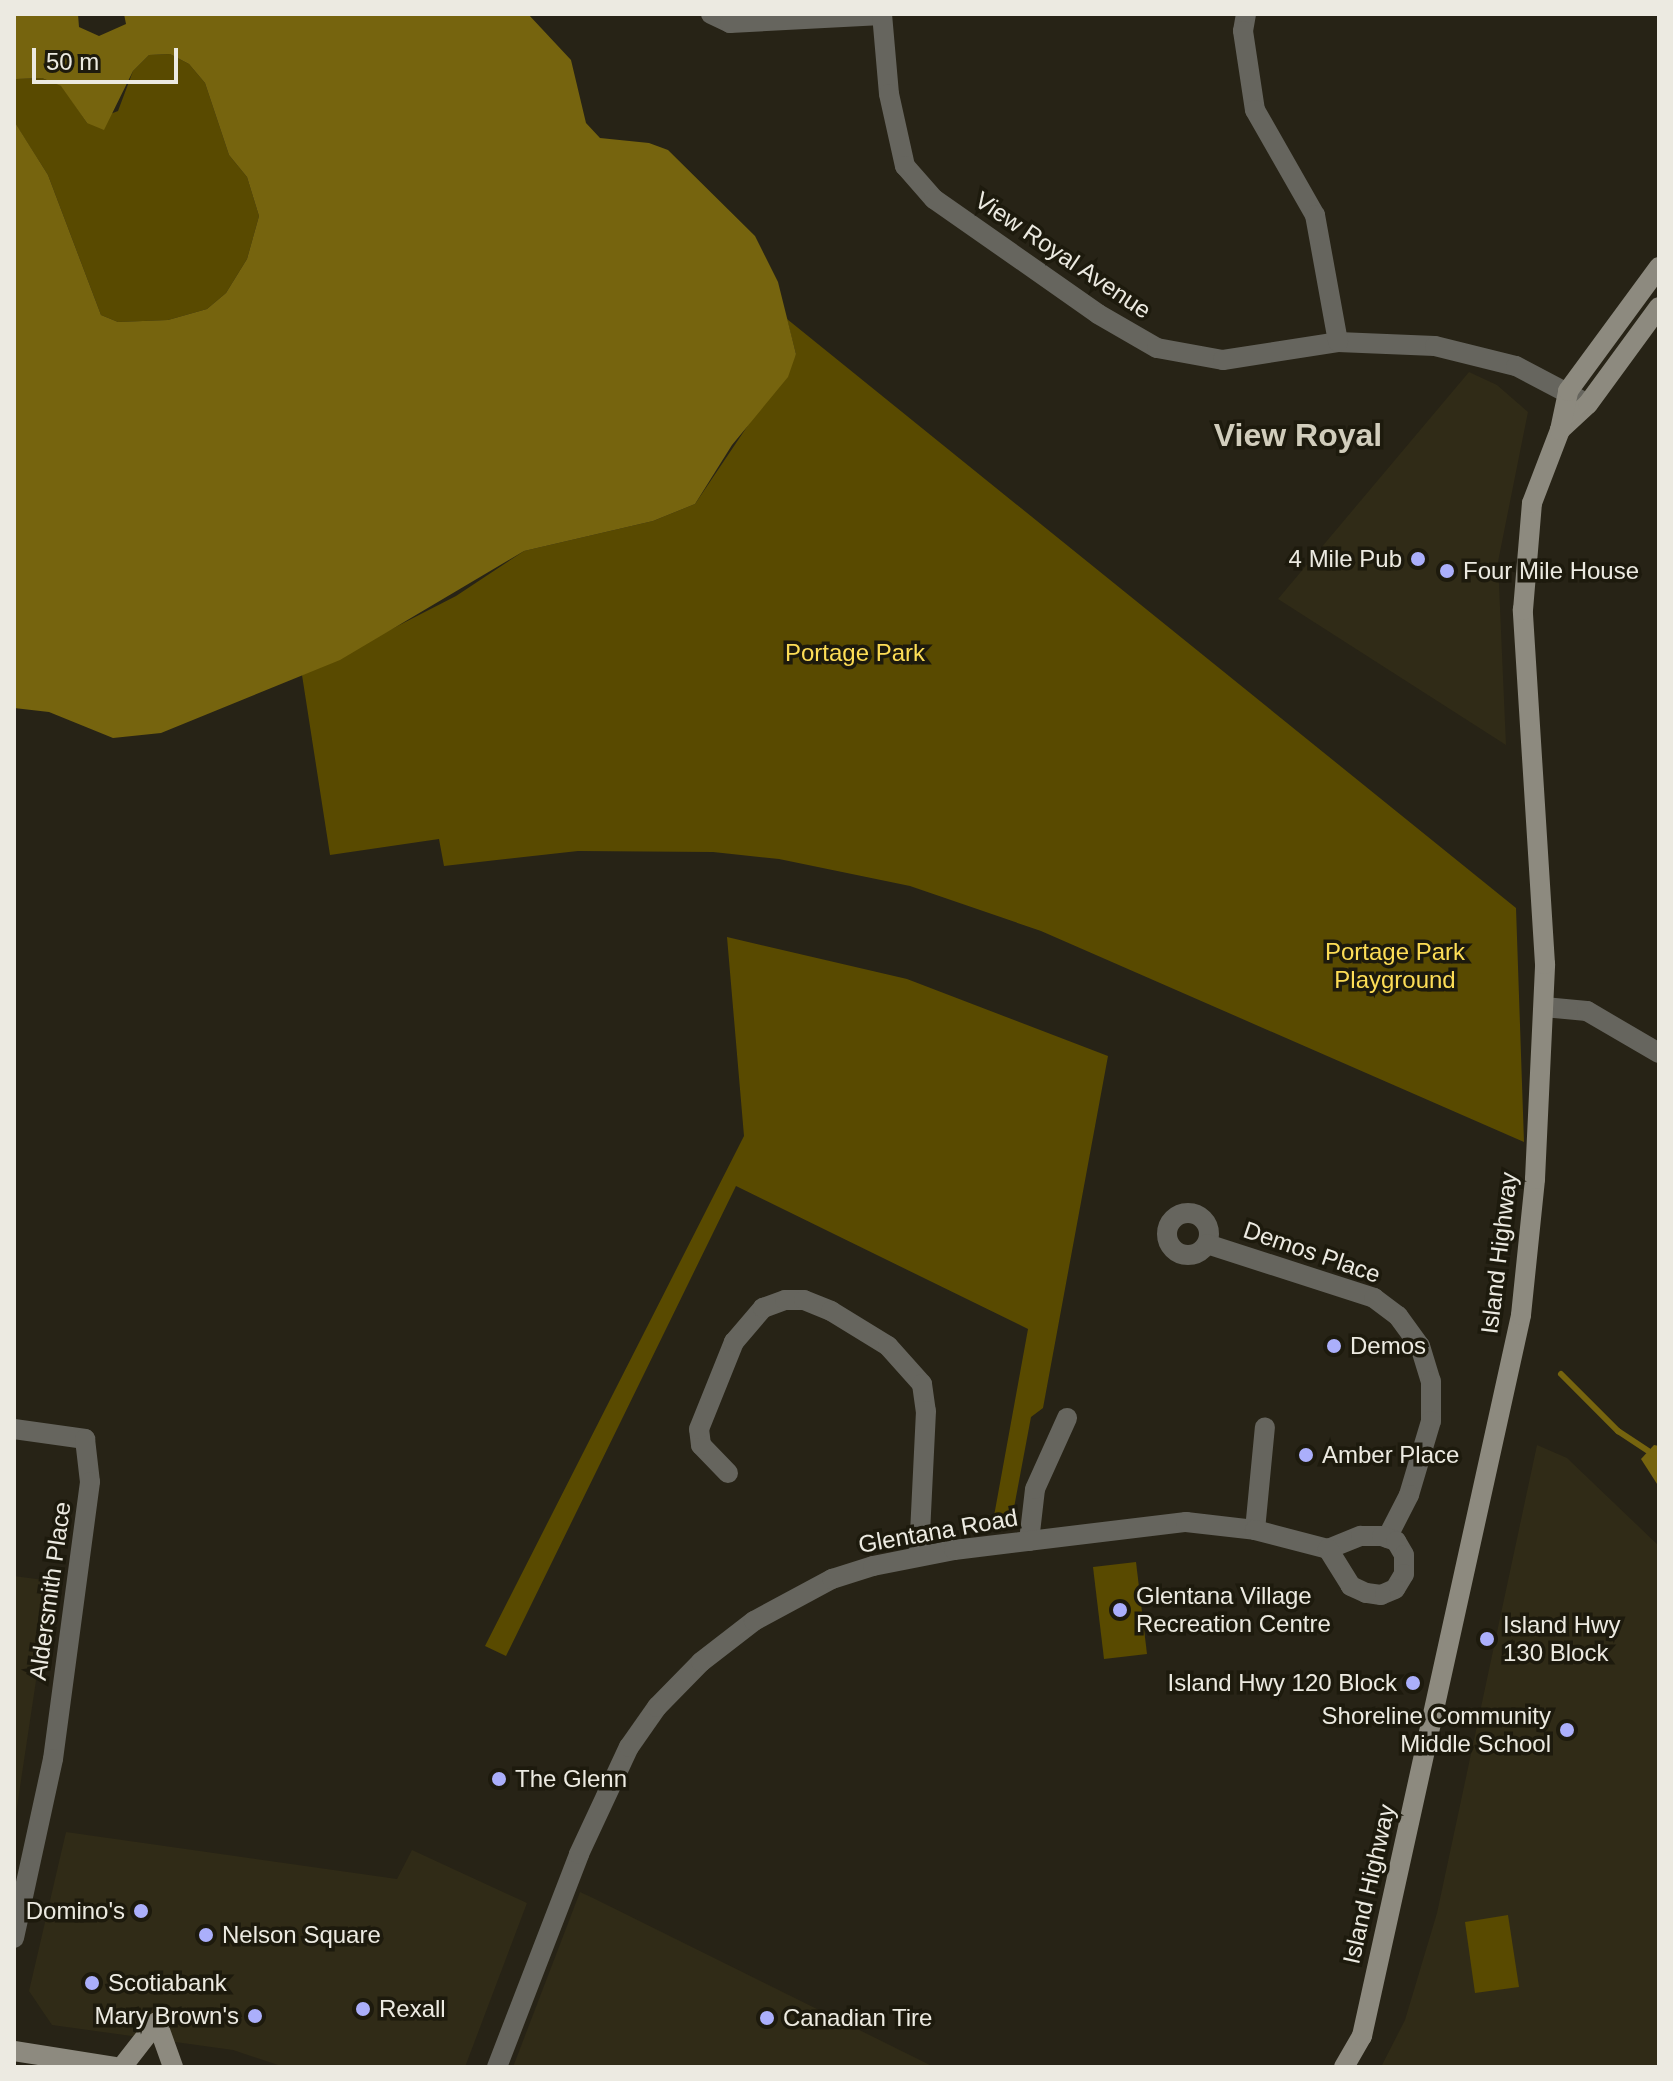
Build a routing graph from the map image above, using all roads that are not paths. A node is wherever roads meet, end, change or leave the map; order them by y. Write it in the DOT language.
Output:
graph roads {
  1 [pos="711,14"];
  2 [pos="882,14"];
  3 [pos="1246,14"];
  4 [pos="1659,267"];
  5 [pos="1659,307"];
  6 [pos="1338,342"];
  7 [pos="1568,391"];
  8 [pos="1588,404"];
  9 [pos="1560,430"];
  10 [pos="1544,1007"];
  11 [pos="1659,1053"];
  12 [pos="1207,1244"];
  13 [pos="1067,1418"];
  14 [pos="1265,1427"];
  15 [pos="14,1429"];
  16 [pos="728,1473"];
  17 [pos="1255,1530"];
  18 [pos="1387,1538"];
  19 [pos="1029,1541"];
  20 [pos="1328,1549"];
  21 [pos="919,1556"];
  22 [pos="14,1938"];
  23 [pos="14,2051"];
  24 [pos="115,2067"];
  25 [pos="122,2067"];
  26 [pos="173,2067"];
  27 [pos="497,2067"];
  28 [pos="1344,2067"];
  1 -- 2 [label="street"];
  2 -- 6 [label="street, View Royal Avenue"];
  3 -- 6 [label="street"];
  4 -- 7 [label="main road, Island Highway"];
  5 -- 8 [label="main road, Island Highway"];
  6 -- 7 [label="street, View Royal Avenue"];
  7 -- 8 [label="street, View Royal Avenue"];
  7 -- 9 [label="main road, Island Highway"];
  8 -- 9 [label="main road, Island Highway"];
  9 -- 10 [label="main road, Island Highway"];
  10 -- 11 [label="street"];
  10 -- 28 [label="main road, Island Highway"];
  12 -- 18 [label="street, Demos Place"];
  13 -- 19 [label="street"];
  14 -- 17 [label="street"];
  15 -- 22 [label="street, Aldersmith Place"];
  16 -- 21 [label="street"];
  17 -- 19 [label="street, Glentana Road"];
  17 -- 20 [label="street, Glentana Road"];
  18 -- 20 [label="street"];
  18 -- 20 [label="street"];
  19 -- 21 [label="street, Glentana Road"];
  21 -- 27 [label="street, Glentana Road"];
  23 -- 24 [label="main road"];
  25 -- 26 [label="main road"];
}
